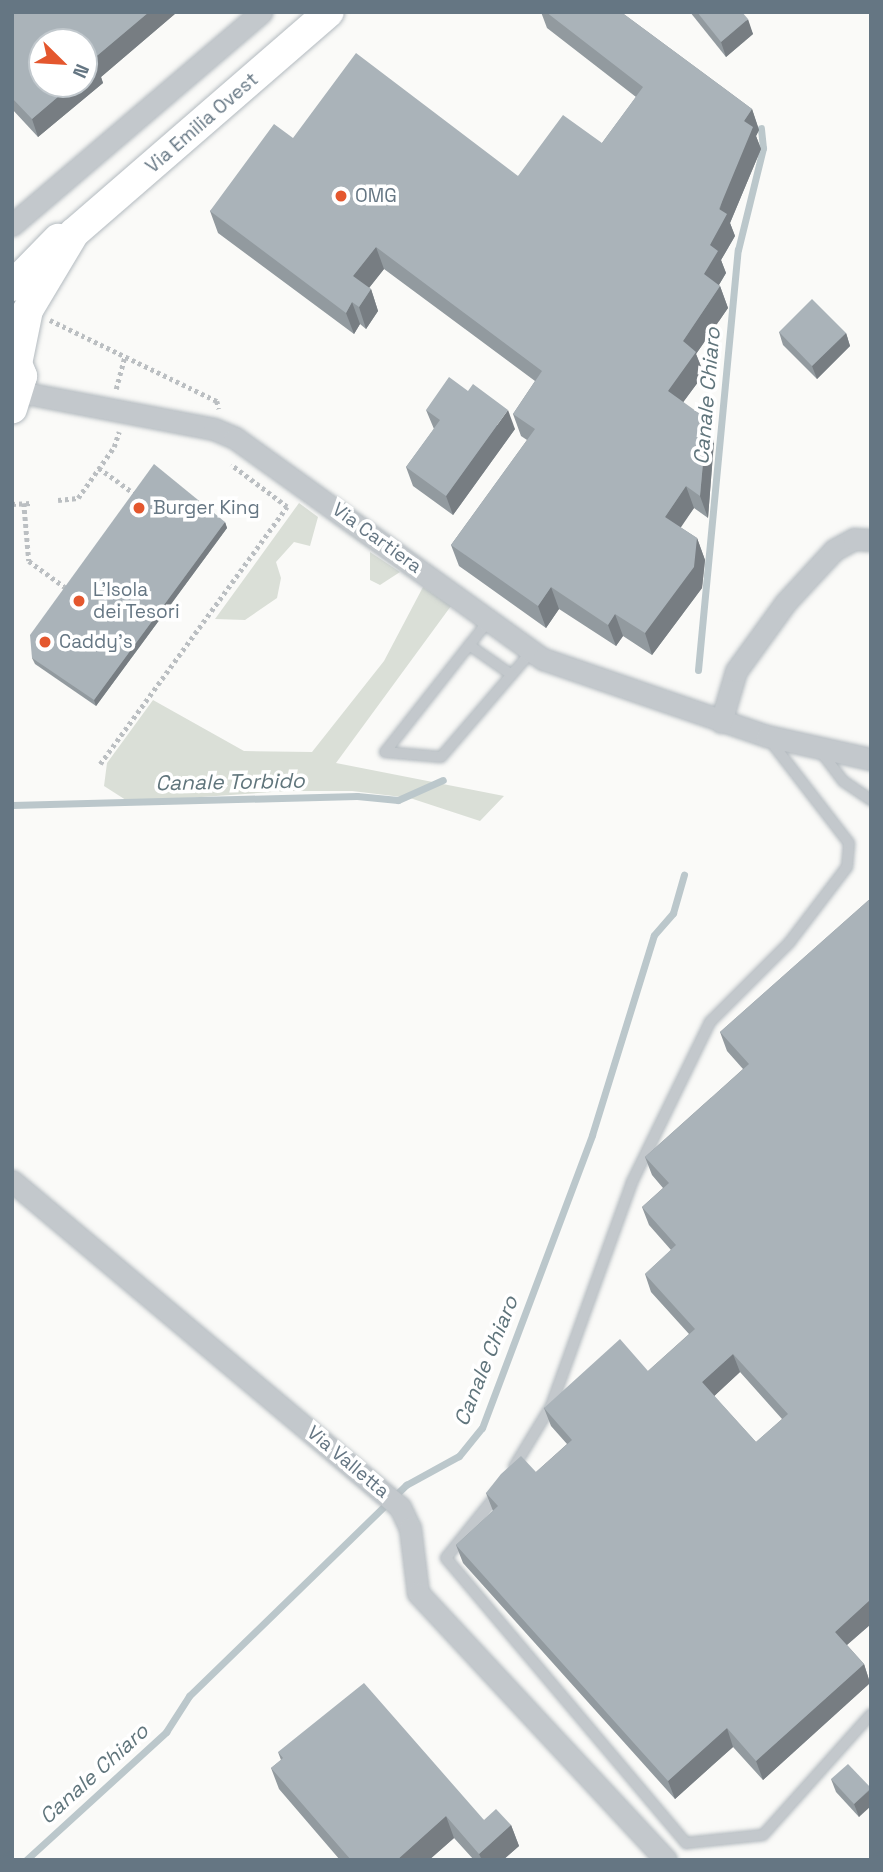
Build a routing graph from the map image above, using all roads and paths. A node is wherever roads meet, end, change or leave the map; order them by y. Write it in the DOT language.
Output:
graph roads {
  1 [pos="261,12"];
  2 [pos="329,12"];
  3 [pos="12,225"];
  4 [pos="74,233"];
  5 [pos="12,286"];
  6 [pos="37,313"];
  7 [pos="15,355"];
  8 [pos="125,356"];
  9 [pos="114,394"];
  10 [pos="16,400"];
  11 [pos="217,418"];
  12 [pos="112,426"];
  13 [pos="99,468"];
  14 [pos="263,488"];
  15 [pos="135,494"];
  16 [pos="58,500"];
  17 [pos="23,503"];
  18 [pos="31,503"];
  19 [pos="12,504"];
  20 [pos="871,540"];
  21 [pos="66,588"];
  22 [pos="489,620"];
  23 [pos="469,645"];
  24 [pos="533,652"];
  25 [pos="512,675"];
  26 [pos="721,722"];
  27 [pos="767,736"];
  28 [pos="816,746"];
  29 [pos="871,759"];
  30 [pos="100,764"];
  31 [pos="871,800"];
  32 [pos="12,1181"];
  33 [pos="871,1714"];
  34 [pos="666,1860"];
  1 -- 3 [label="street"];
  2 -- 4 [label="main road, Via Emilia Ovest"];
  4 -- 5 [label="main road, Via Emilia Ovest"];
  4 -- 7 [label="main road, Via Emilia Ovest"];
  6 -- 8 [label="path"];
  7 -- 10 [label="main road, Via Emilia Ovest"];
  8 -- 9 [label="path"];
  8 -- 11 [label="path"];
  10 -- 22 [label="street, Via Cartiera"];
  12 -- 13 [label="path"];
  13 -- 15 [label="path"];
  13 -- 16 [label="path"];
  14 -- 30 [label="path"];
  17 -- 18 [label="path"];
  17 -- 19 [label="path"];
  17 -- 21 [label="path"];
  20 -- 26 [label="street"];
  22 -- 23 [label="lane"];
  22 -- 24 [label="street, Via Cartiera"];
  23 -- 25 [label="lane"];
  23 -- 25 [label="lane"];
  24 -- 25 [label="lane"];
  24 -- 26 [label="street, Via Cartiera"];
  26 -- 27 [label="street, Via Cartiera"];
  27 -- 28 [label="street, Via Cartiera"];
  27 -- 33 [label="lane"];
  28 -- 29 [label="street, Via Cartiera"];
  28 -- 31 [label="lane"];
  32 -- 34 [label="street, Via Valletta"];
}
